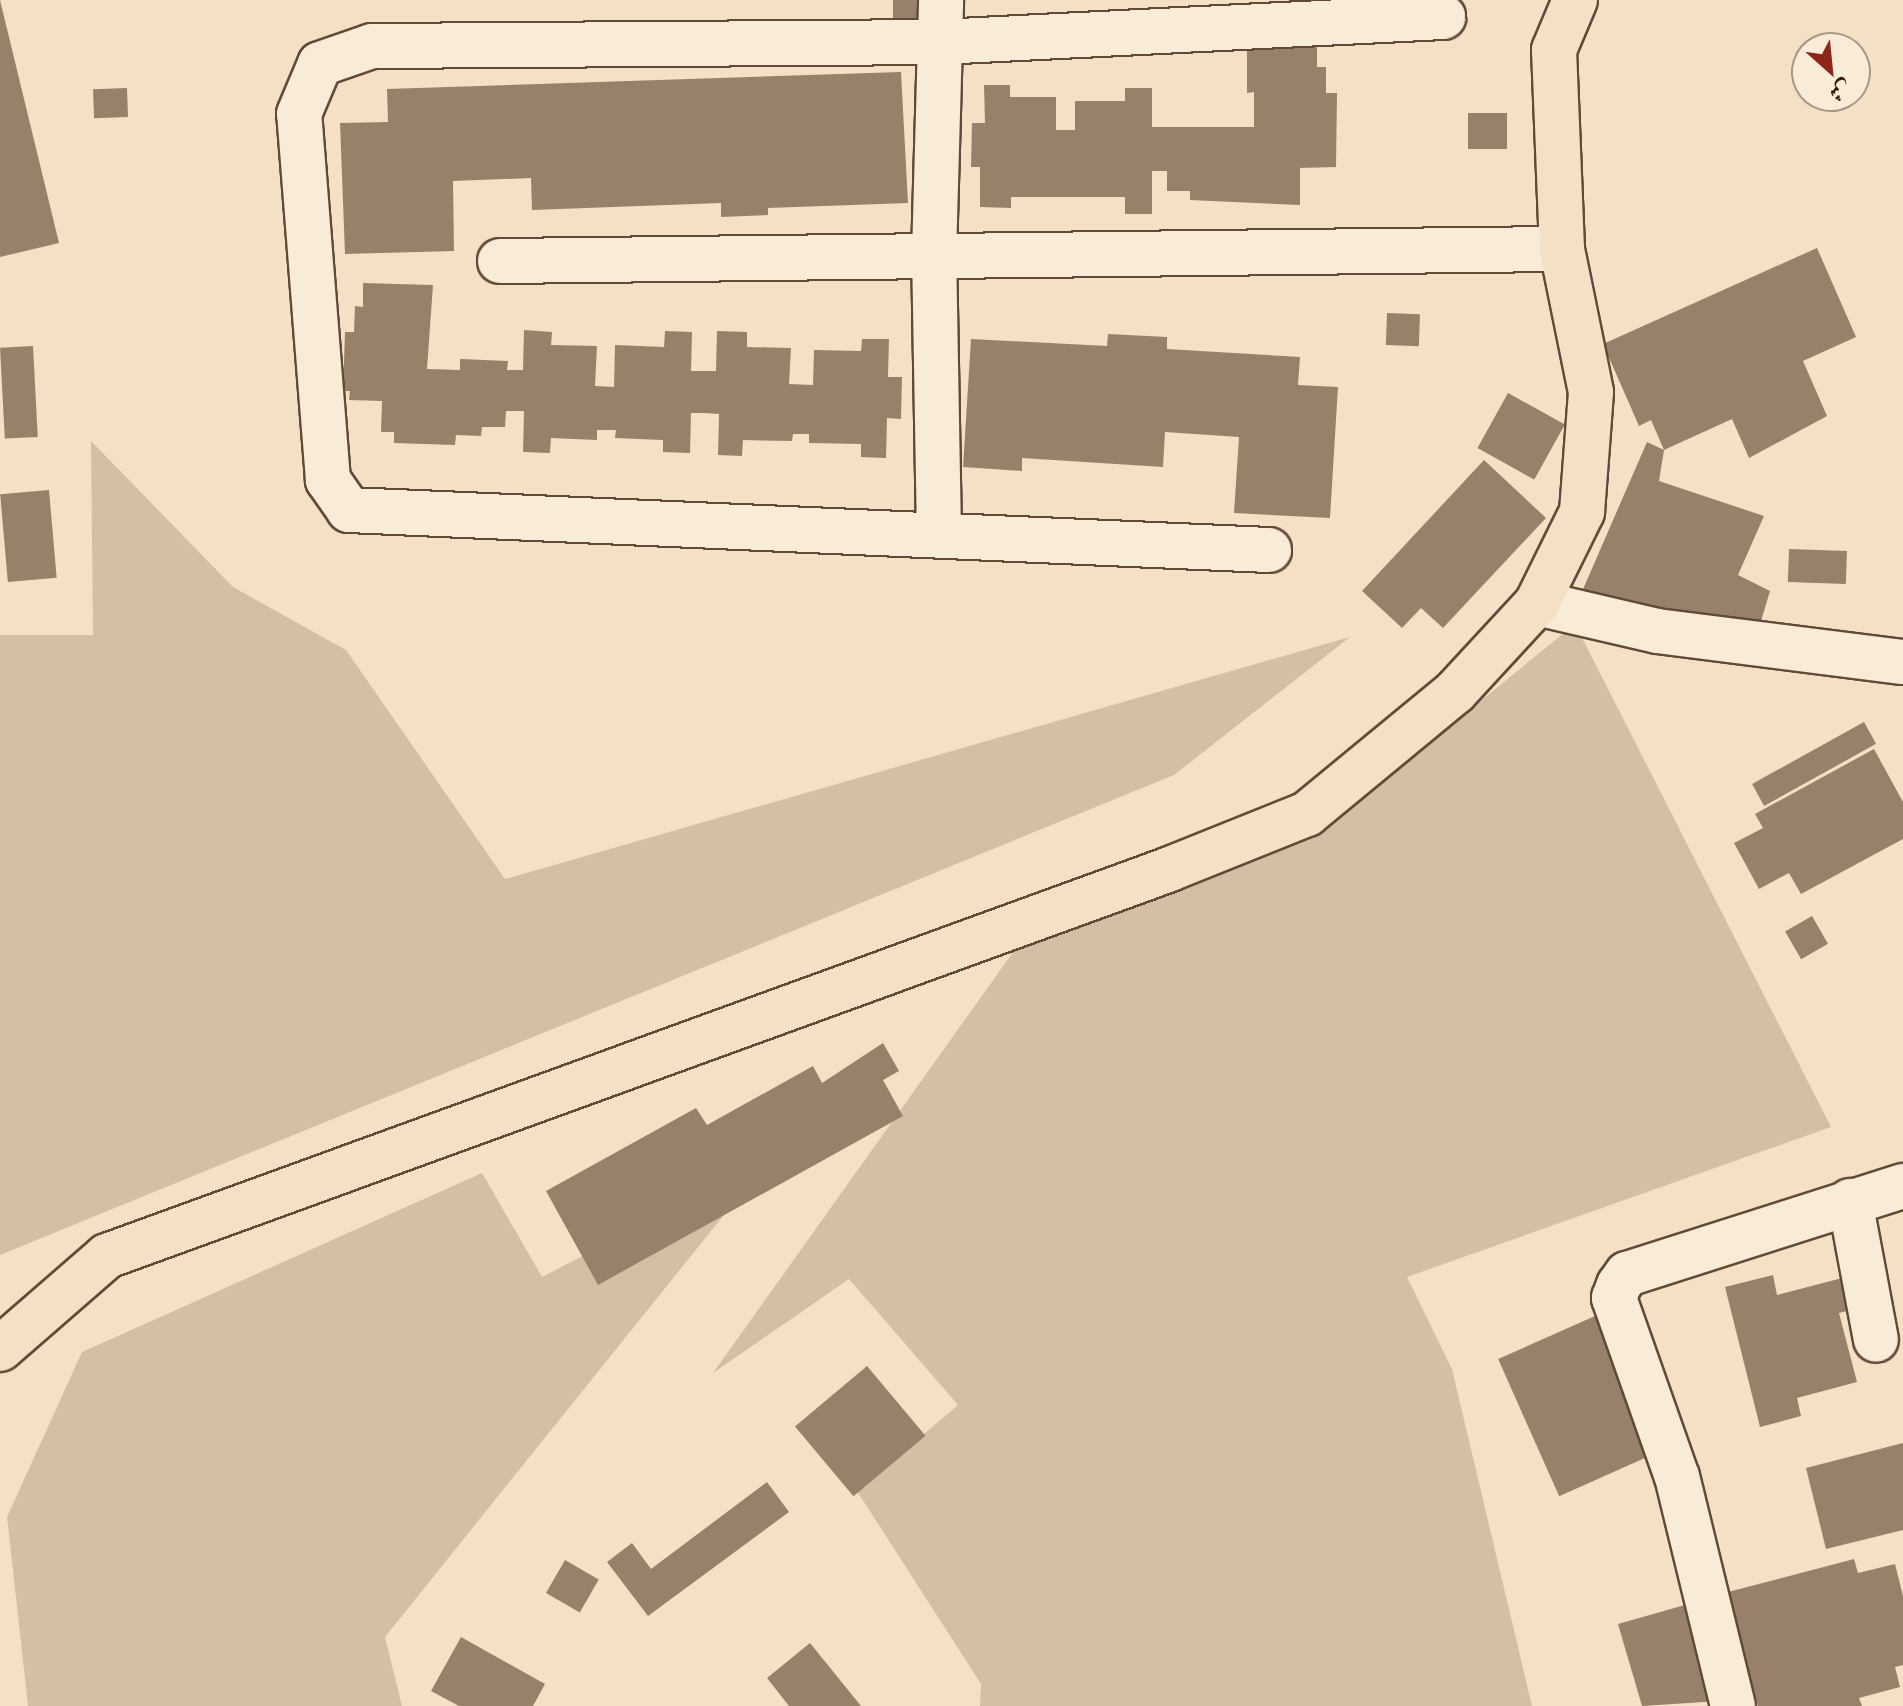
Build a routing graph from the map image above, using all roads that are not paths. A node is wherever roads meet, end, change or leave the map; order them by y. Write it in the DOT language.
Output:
graph roads {
  1 [pos="1575,0"];
  2 [pos="1443,17"];
  3 [pos="940,21"];
  4 [pos="1562,249"];
  5 [pos="934,256"];
  6 [pos="500,261"];
  7 [pos="939,535"];
  8 [pos="1269,550"];
  9 [pos="1537,603"];
  10 [pos="1903,662"];
  11 [pos="1903,1186"];
  12 [pos="1850,1201"];
  13 [pos="1876,1340"];
  14 [pos="0,1349"];
  15 [pos="1733,1706"];
  1 -- 4 [label="main road"];
  2 -- 3 [label="street"];
  3 -- 5 [label="street"];
  3 -- 7 [label="street"];
  4 -- 5 [label="street"];
  4 -- 9 [label="main road"];
  5 -- 6 [label="street"];
  5 -- 7 [label="street"];
  7 -- 8 [label="street"];
  9 -- 10 [label="street"];
  9 -- 14 [label="main road"];
  11 -- 12 [label="street"];
  12 -- 13 [label="street"];
  12 -- 15 [label="street"];
}
